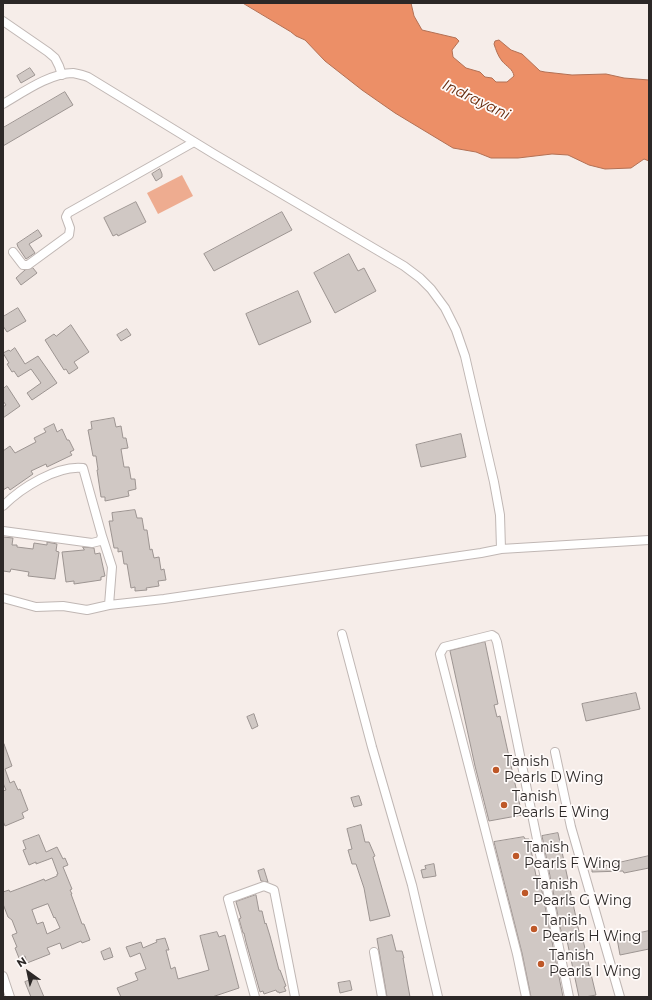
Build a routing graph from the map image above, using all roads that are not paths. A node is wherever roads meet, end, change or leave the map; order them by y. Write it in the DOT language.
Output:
graph roads {
  1 [pos="3,20"];
  2 [pos="62,75"];
  3 [pos="3,104"];
  4 [pos="194,142"];
  5 [pos="13,252"];
  6 [pos="3,506"];
  7 [pos="3,531"];
  8 [pos="102,536"];
  9 [pos="649,540"];
  10 [pos="501,549"];
  11 [pos="3,598"];
  12 [pos="109,605"];
  13 [pos="342,634"];
  14 [pos="555,752"];
  15 [pos="374,952"];
  16 [pos="3,976"];
  17 [pos="10,997"];
  18 [pos="255,997"];
  19 [pos="295,997"];
  20 [pos="382,997"];
  21 [pos="438,997"];
  22 [pos="526,997"];
  23 [pos="569,997"];
  24 [pos="620,997"];
  1 -- 2 [label="street"];
  2 -- 3 [label="street"];
  2 -- 4 [label="street"];
  4 -- 5 [label="street"];
  4 -- 10 [label="street"];
  6 -- 8 [label="street"];
  7 -- 8 [label="street"];
  8 -- 12 [label="street"];
  9 -- 10 [label="street"];
  10 -- 12 [label="street"];
  11 -- 12 [label="street"];
  13 -- 21 [label="street"];
  14 -- 24 [label="street"];
  15 -- 20 [label="street"];
  16 -- 17 [label="street"];
  18 -- 19 [label="street"];
  22 -- 23 [label="street"];
}
